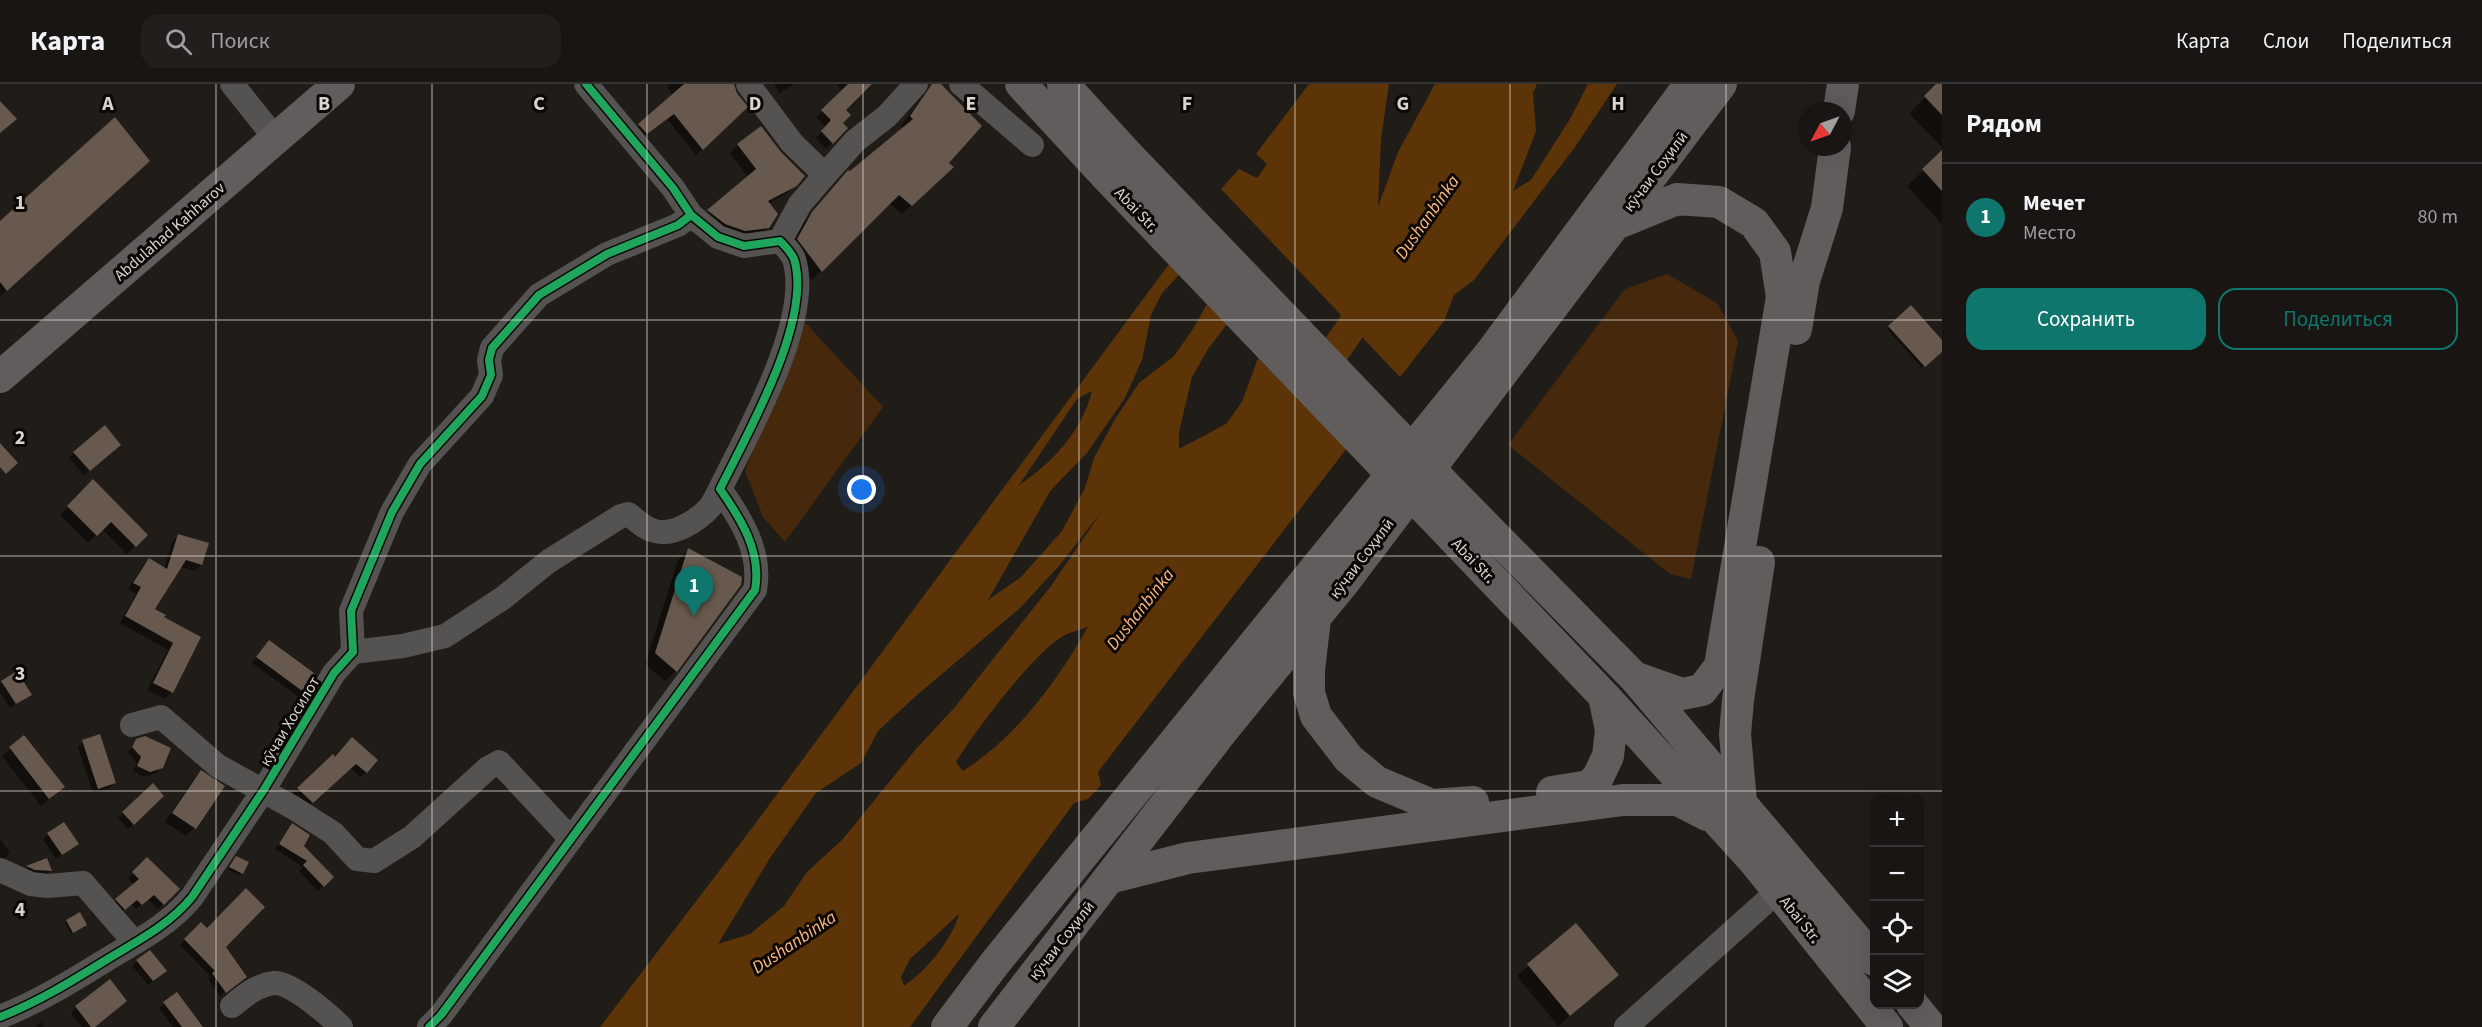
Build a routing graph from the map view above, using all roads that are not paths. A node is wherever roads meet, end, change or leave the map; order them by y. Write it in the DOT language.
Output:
graph roads {
  1 [pos="232,84"];
  2 [pos="339,84"];
  3 [pos="586,84"];
  4 [pos="748,84"];
  5 [pos="916,84"];
  6 [pos="961,84"];
  7 [pos="1020,84"];
  8 [pos="1063,84"];
  9 [pos="1690,84"];
  10 [pos="1721,84"];
  11 [pos="1842,84"];
  12 [pos="1840,102"];
  13 [pos="276,139"];
  14 [pos="1032,145"];
  15 [pos="1834,156"];
  16 [pos="1116,165"];
  17 [pos="825,175"];
  18 [pos="691,215"];
  19 [pos="1615,224"];
  20 [pos="780,241"];
  21 [pos="0,377"];
  22 [pos="720,489"];
  23 [pos="1314,619"];
  24 [pos="353,652"];
  25 [pos="1634,676"];
  26 [pos="1604,696"];
  27 [pos="132,725"];
  28 [pos="263,791"];
  29 [pos="1741,802"];
  30 [pos="1712,818"];
  31 [pos="570,838"];
  32 [pos="0,870"];
  33 [pos="1109,878"];
  34 [pos="1778,891"];
  35 [pos="135,942"];
  36 [pos="1871,955"];
  37 [pos="232,1006"];
  38 [pos="1915,1009"];
  39 [pos="0,1017"];
  40 [pos="341,1027"];
  41 [pos="429,1027"];
  42 [pos="947,1027"];
  43 [pos="994,1027"];
  44 [pos="1626,1027"];
  45 [pos="1887,1027"];
  46 [pos="1931,1027"];
  1 -- 13 [label="street"];
  2 -- 13 [label="main road, Abdulahad Kahharov"];
  3 -- 18 [label="street"];
  4 -- 17 [label="street"];
  5 -- 17 [label="street"];
  6 -- 14 [label="street"];
  7 -- 16 [label="main road, Abai Str."];
  8 -- 16 [label="main road, Abai Str."];
  9 -- 42 [label="main road"];
  10 -- 19 [label="main road, кӯчаи Соҳилӣ"];
  11 -- 12 [label="main road"];
  13 -- 21 [label="main road, Abdulahad Kahharov"];
  15 -- 29 [label="main road"];
  16 -- 25 [label="main road, Abai Str., bridge"];
  16 -- 26 [label="main road, Abai Str., bridge"];
  17 -- 20 [label="street"];
  18 -- 20 [label="street"];
  18 -- 24 [label="street"];
  19 -- 23 [label="main road, кӯчаи Соҳилӣ"];
  19 -- 25 [label="main road"];
  20 -- 22 [label="street"];
  22 -- 24 [label="street"];
  22 -- 31 [label="street"];
  23 -- 26 [label="main road"];
  23 -- 33 [label="main road, кӯчаи Соҳилӣ"];
  24 -- 28 [label="street, кӯчаи Хосилот"];
  25 -- 29 [label="main road, Abai Str."];
  26 -- 30 [label="main road, Abai Str."];
  27 -- 28 [label="street"];
  28 -- 31 [label="street"];
  28 -- 35 [label="street, кӯчаи Хосилот"];
  29 -- 36 [label="main road, Abai Str."];
  30 -- 33 [label="main road"];
  30 -- 34 [label="main road, Abai Str."];
  31 -- 41 [label="street"];
  32 -- 35 [label="street"];
  33 -- 43 [label="main road, кӯчаи Соҳилӣ"];
  34 -- 44 [label="street"];
  34 -- 45 [label="main road, Abai Str."];
  35 -- 39 [label="street, кӯчаи Хосилот"];
  37 -- 40 [label="street"];
  38 -- 46 [label="main road"];
}
